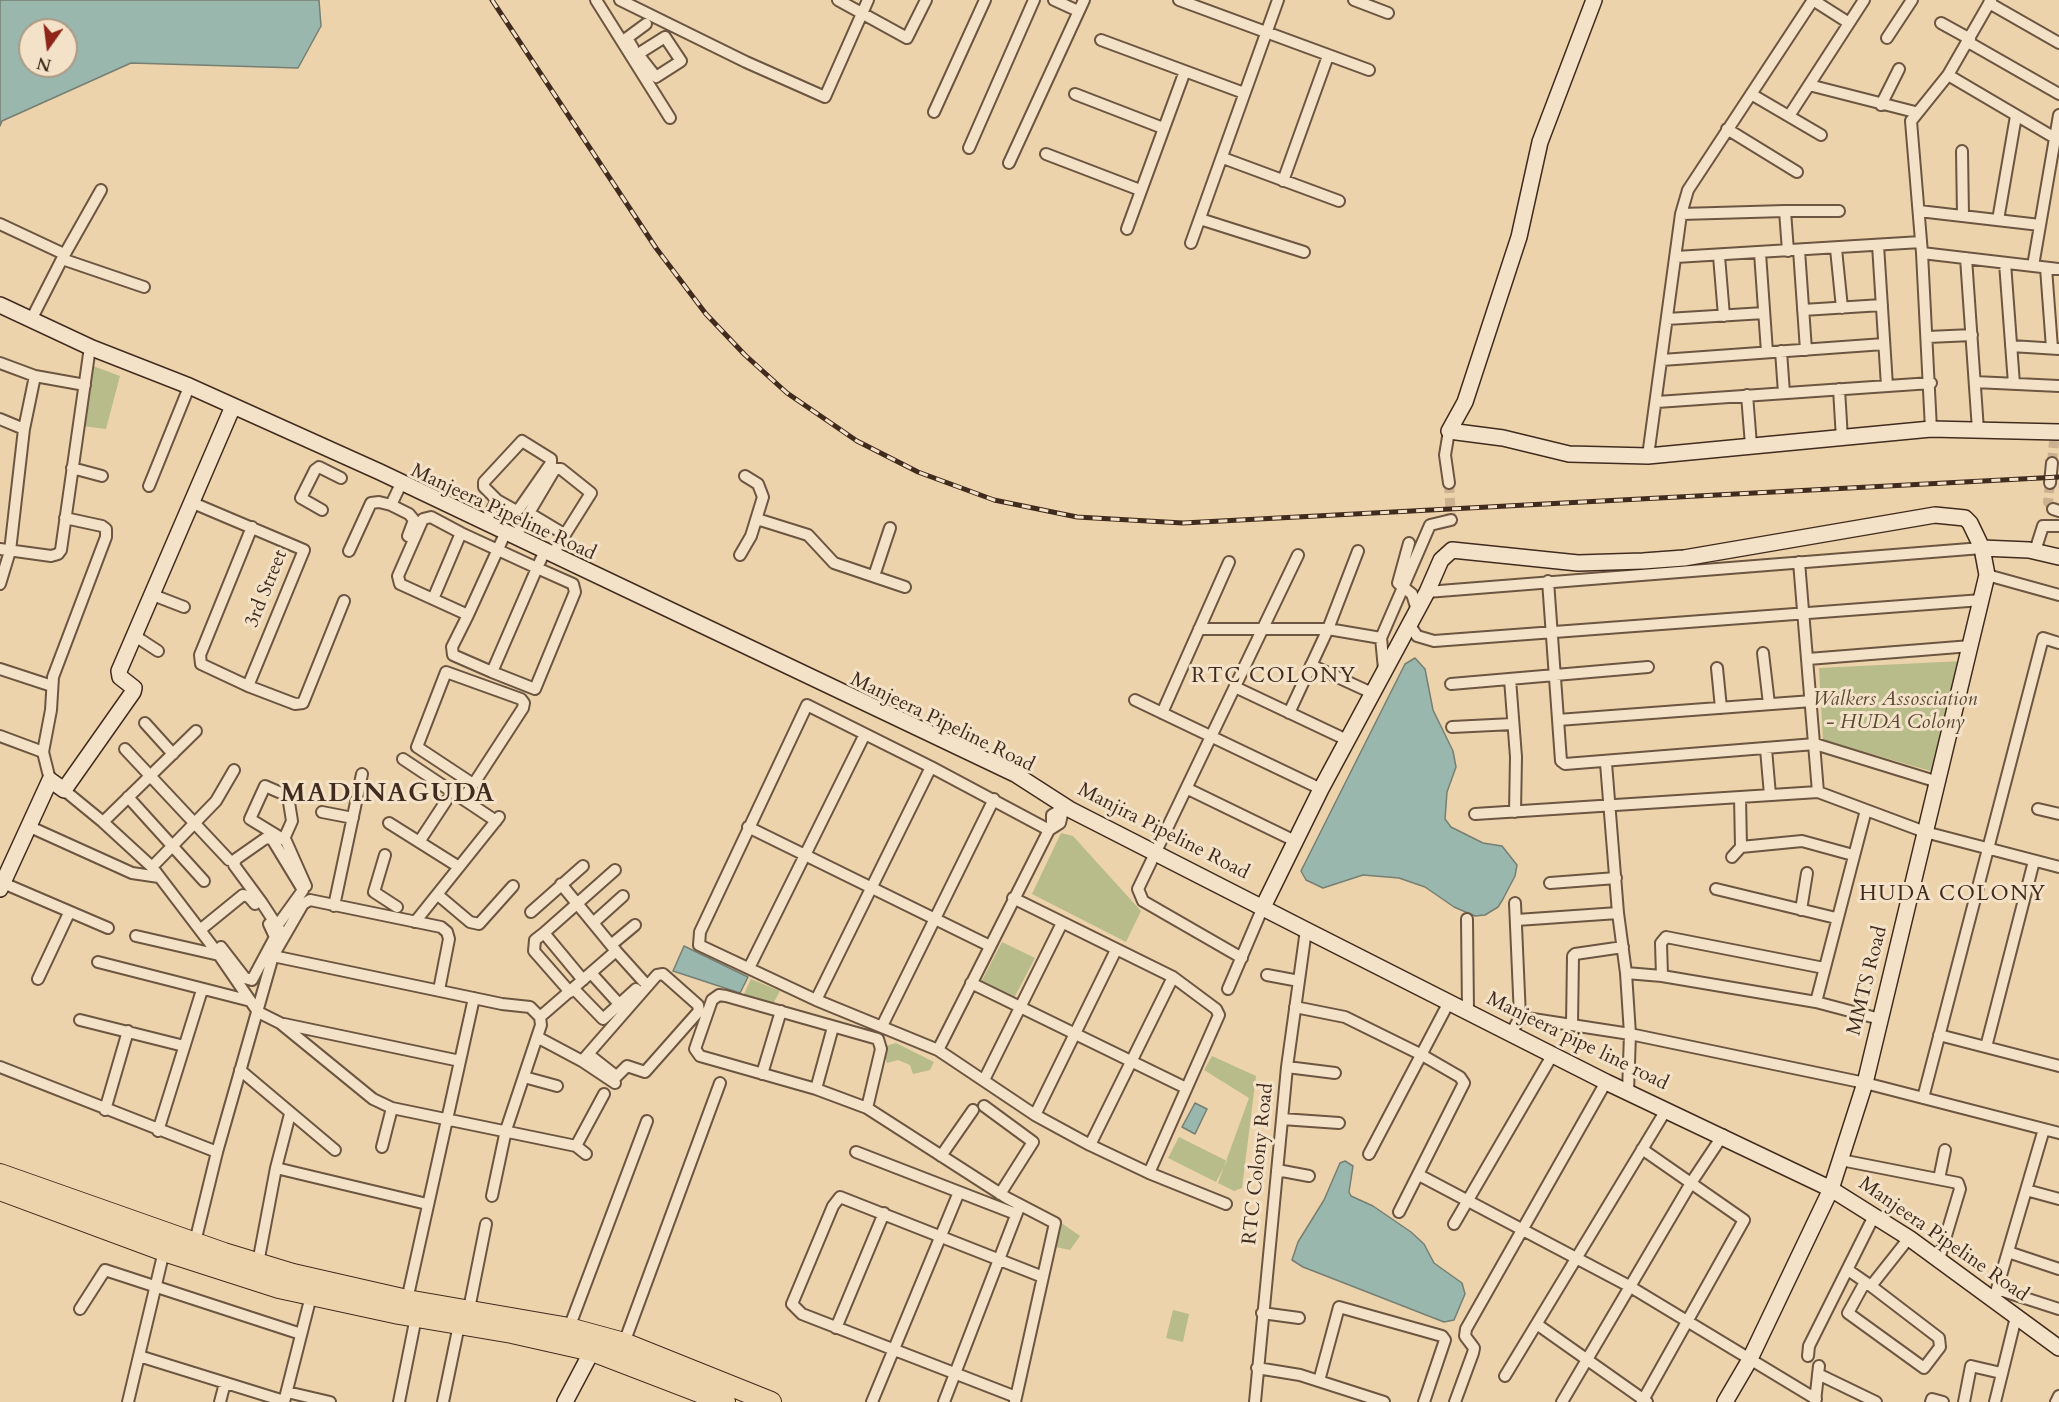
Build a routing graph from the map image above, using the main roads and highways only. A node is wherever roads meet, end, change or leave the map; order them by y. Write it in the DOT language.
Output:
graph roads {
  1 [pos="0,1174"];
  2 [pos="0,1190"];
  3 [pos="464,1317"];
  4 [pos="720,1392"];
  5 [pos="771,1402"];
  1 -- 3 [label="highway"];
  2 -- 3 [label="highway"];
  3 -- 4 [label="highway"];
  3 -- 4 [label="highway"];
  4 -- 5 [label="highway"];
}
